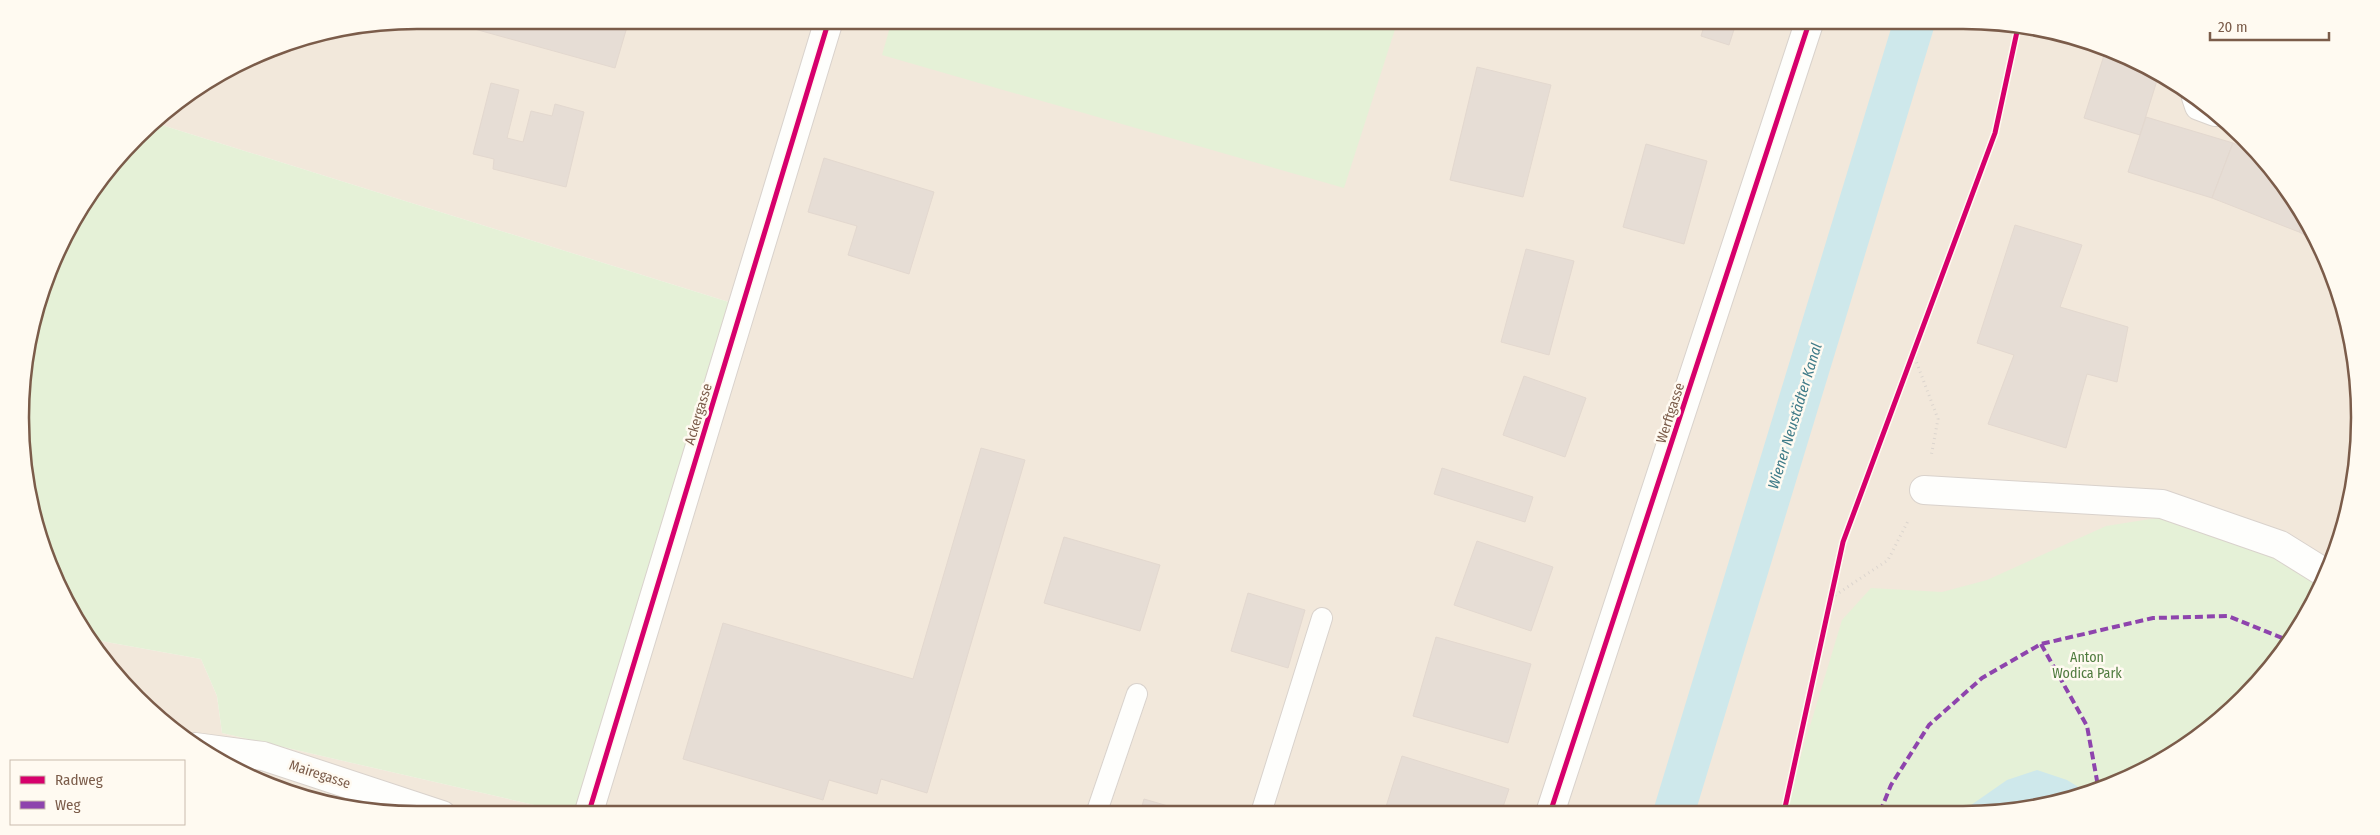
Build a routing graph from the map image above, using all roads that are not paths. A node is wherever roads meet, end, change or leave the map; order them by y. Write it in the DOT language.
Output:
graph roads {
  1 [pos="826,29"];
  2 [pos="1807,29"];
  3 [pos="1924,490"];
  4 [pos="2320,570"];
  5 [pos="1322,618"];
  6 [pos="1137,694"];
  7 [pos="216,750"];
  8 [pos="414,806"];
  9 [pos="591,806"];
  10 [pos="1099,806"];
  11 [pos="1263,806"];
  12 [pos="1552,806"];
  1 -- 9 [label="street, Ackergasse"];
  2 -- 12 [label="street, Werftgasse"];
  3 -- 4 [label="street"];
  5 -- 11 [label="lane"];
  6 -- 10 [label="lane"];
  7 -- 8 [label="street, Mairegasse"];
}
